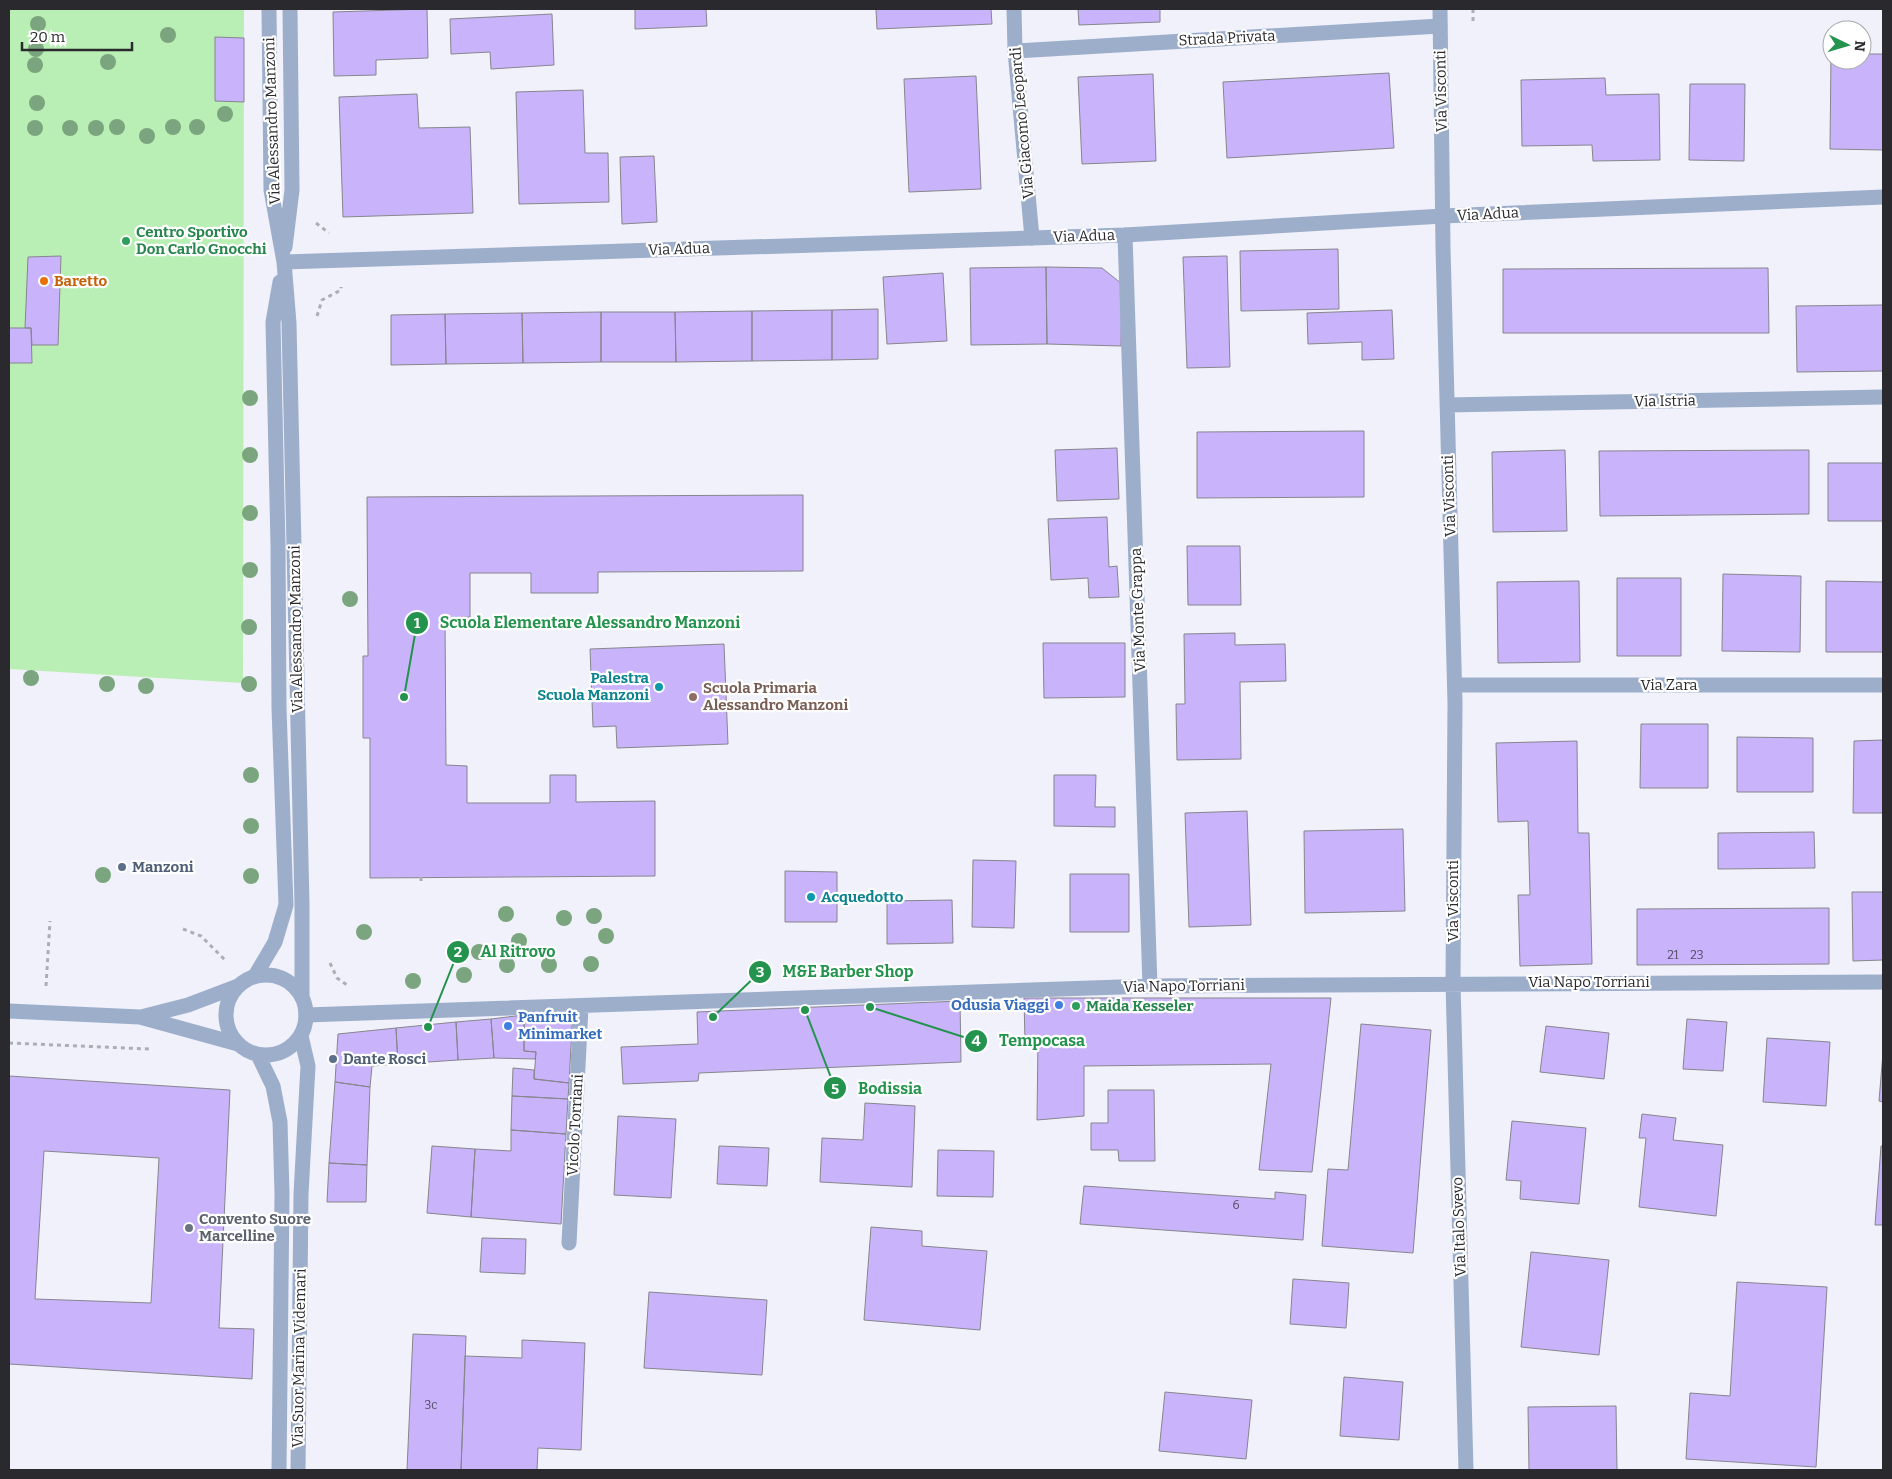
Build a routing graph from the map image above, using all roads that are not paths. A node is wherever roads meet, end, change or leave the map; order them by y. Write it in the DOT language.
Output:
graph roads {
  1 [pos="269,9"];
  2 [pos="290,9"];
  3 [pos="1014,9"];
  4 [pos="1440,9"];
  5 [pos="1440,26"];
  6 [pos="1015,51"];
  7 [pos="1883,197"];
  8 [pos="1443,216"];
  9 [pos="1125,235"];
  10 [pos="1032,238"];
  11 [pos="284,262"];
  12 [pos="1883,397"];
  13 [pos="1447,405"];
  14 [pos="1883,684"];
  15 [pos="1455,685"];
  16 [pos="256,976"];
  17 [pos="1883,982"];
  18 [pos="1452,983"];
  19 [pos="238,986"];
  20 [pos="1150,986"];
  21 [pos="302,996"];
  22 [pos="581,1007"];
  23 [pos="9,1010"];
  24 [pos="306,1015"];
  25 [pos="140,1017"];
  26 [pos="301,1036"];
  27 [pos="238,1044"];
  28 [pos="258,1055"];
  29 [pos="569,1243"];
  30 [pos="279,1470"];
  31 [pos="298,1470"];
  32 [pos="1466,1470"];
  1 -- 11 [label="street, Via Alessandro Manzoni"];
  2 -- 11 [label="street, Via Alessandro Manzoni"];
  3 -- 6 [label="street, Via Giacomo Leopardi"];
  4 -- 5 [label="street, Via Visconti"];
  5 -- 6 [label="street, Strada Privata"];
  5 -- 8 [label="street, Via Visconti"];
  6 -- 10 [label="street, Via Giacomo Leopardi"];
  7 -- 8 [label="street, Via Adua"];
  8 -- 9 [label="street, Via Adua"];
  8 -- 13 [label="street, Via Visconti"];
  9 -- 10 [label="street, Via Adua"];
  9 -- 20 [label="street, Via Monte Grappa"];
  10 -- 11 [label="street, Via Adua"];
  11 -- 16 [label="street, Via Alessandro Manzoni"];
  11 -- 21 [label="street, Via Alessandro Manzoni"];
  12 -- 13 [label="street, Via Istria"];
  13 -- 15 [label="street, Via Visconti"];
  14 -- 15 [label="street, Via Zara"];
  15 -- 18 [label="street, Via Visconti"];
  16 -- 19 [label="street"];
  16 -- 21 [label="street"];
  17 -- 18 [label="street, Via Napo Torriani"];
  18 -- 20 [label="street, Via Napo Torriani"];
  18 -- 32 [label="street, Via Italo Svevo"];
  19 -- 25 [label="street"];
  19 -- 27 [label="street"];
  20 -- 22 [label="street, Via Napo Torriani"];
  21 -- 24 [label="street"];
  22 -- 24 [label="street, Via Napo Torriani"];
  22 -- 29 [label="street, Vicolo Torriani"];
  23 -- 25 [label="street"];
  24 -- 26 [label="street"];
  25 -- 27 [label="street"];
  26 -- 28 [label="street"];
  26 -- 31 [label="street, Via Suor Marina Videmari"];
  27 -- 28 [label="street"];
  28 -- 30 [label="street, Via Suor Marina Videmari"];
}
